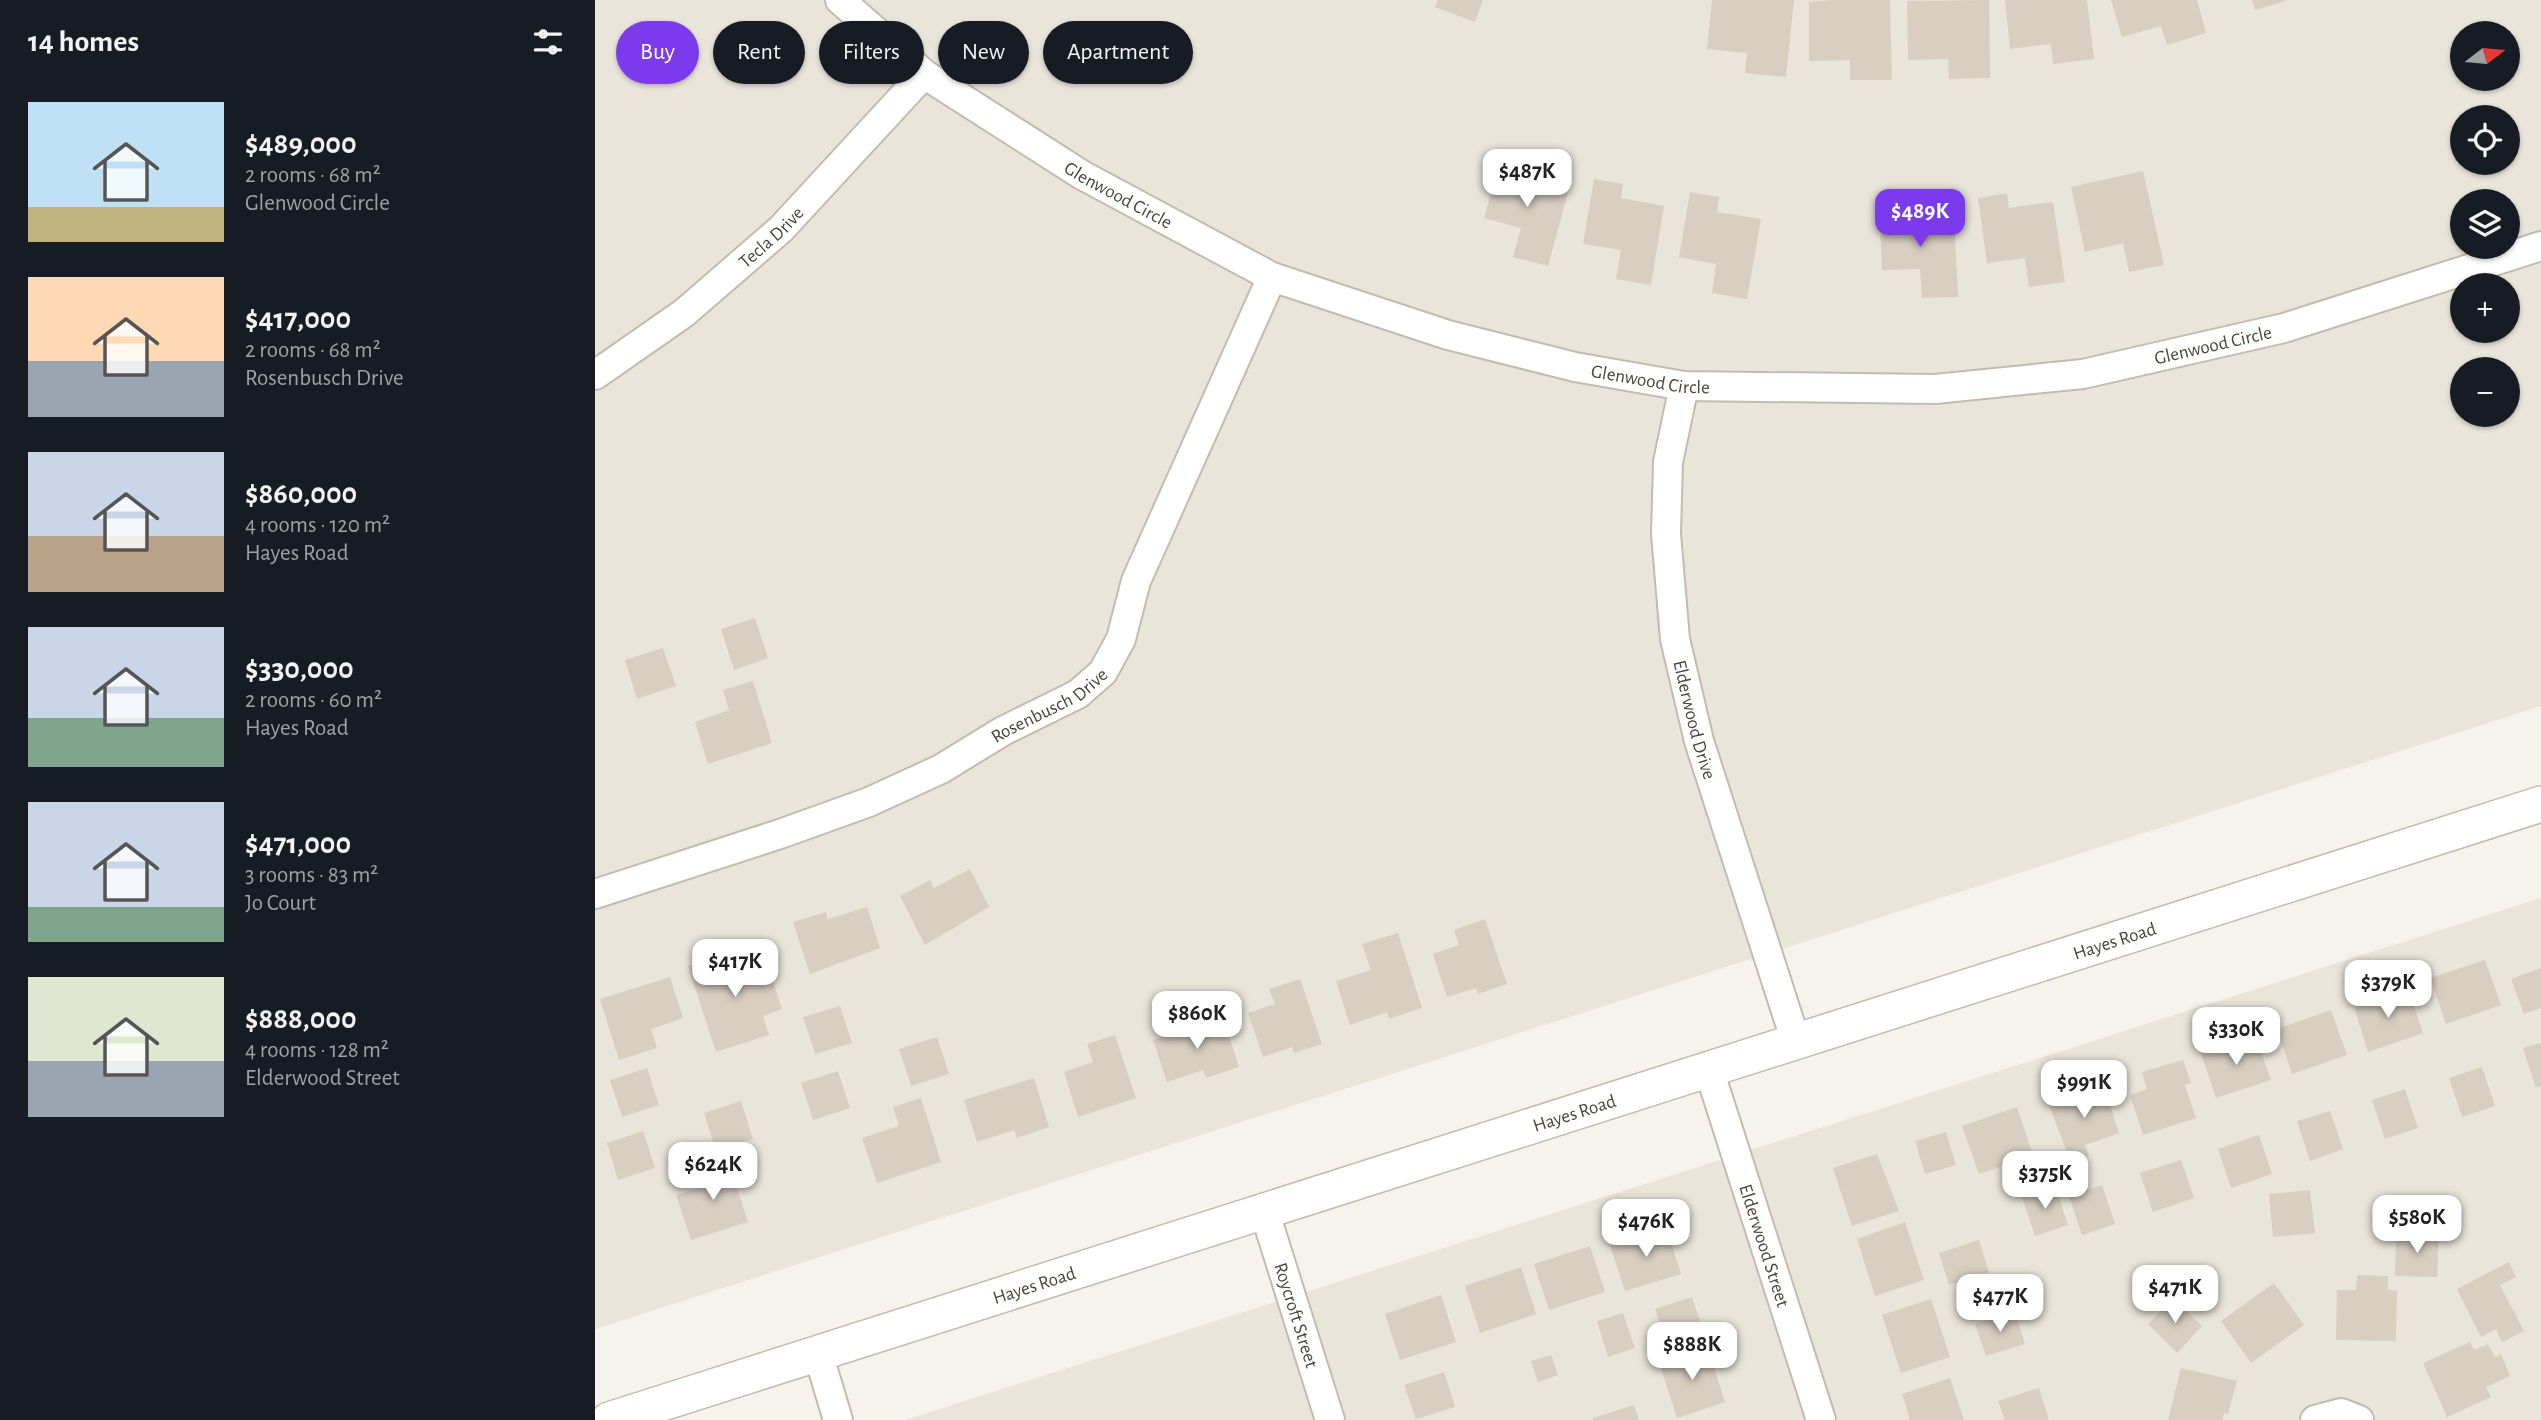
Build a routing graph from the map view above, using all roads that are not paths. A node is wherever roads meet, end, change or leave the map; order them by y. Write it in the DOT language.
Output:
graph roads {
  1 [pos="840,0"];
  2 [pos="864,21"];
  3 [pos="924,74"];
  4 [pos="915,84"];
  5 [pos="2541,246"];
  6 [pos="1272,277"];
  7 [pos="595,375"];
  8 [pos="1684,386"];
  9 [pos="2541,804"];
  10 [pos="595,894"];
  11 [pos="1797,1042"];
  12 [pos="1709,1070"];
  13 [pos="1264,1210"];
  14 [pos="818,1353"];
  15 [pos="609,1420"];
  16 [pos="838,1420"];
  17 [pos="1330,1420"];
  18 [pos="1821,1420"];
  19 [pos="2315,1420"];
  20 [pos="2360,1420"];
  1 -- 2 [label="street, Glenwood Circle"];
  3 -- 6 [label="street, Glenwood Circle"];
  4 -- 7 [label="street, Tecla Drive"];
  5 -- 8 [label="street, Glenwood Circle"];
  6 -- 8 [label="street, Glenwood Circle"];
  6 -- 10 [label="street, Rosenbusch Drive"];
  8 -- 11 [label="street, Elderwood Drive"];
  9 -- 11 [label="street, Hayes Road"];
  11 -- 12 [label="street, Hayes Road"];
  12 -- 13 [label="street, Hayes Road"];
  12 -- 18 [label="street, Elderwood Street"];
  13 -- 14 [label="street, Hayes Road"];
  13 -- 17 [label="street, Roycroft Street"];
  14 -- 15 [label="street, Hayes Road"];
  14 -- 16 [label="street"];
  19 -- 20 [label="street"];
}
